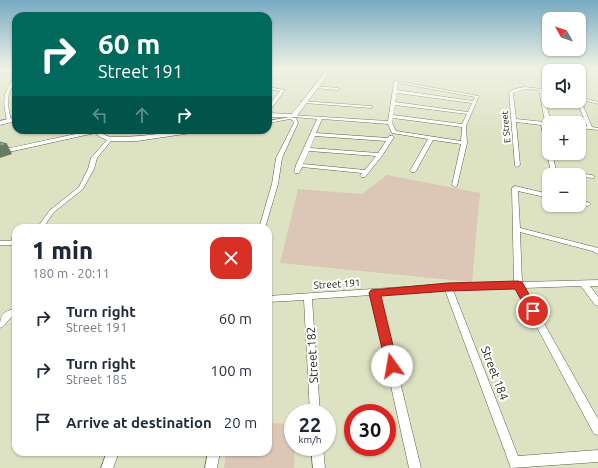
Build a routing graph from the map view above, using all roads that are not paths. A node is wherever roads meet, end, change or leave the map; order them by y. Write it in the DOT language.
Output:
graph roads {
  1 [pos="10,90"];
  2 [pos="282,90"];
  3 [pos="313,90"];
  4 [pos="442,90"];
  5 [pos="514,90"];
  6 [pos="537,90"];
  7 [pos="541,90"];
  8 [pos="6,91"];
  9 [pos="394,91"];
  10 [pos="2,97"];
  11 [pos="586,100"];
  12 [pos="304,102"];
  13 [pos="474,102"];
  14 [pos="393,103"];
  15 [pos="598,103"];
  16 [pos="272,104"];
  17 [pos="371,107"];
  18 [pos="582,108"];
  19 [pos="469,113"];
  20 [pos="272,115"];
  21 [pos="294,116"];
  22 [pos="391,116"];
  23 [pos="546,116"];
  24 [pos="320,118"];
  25 [pos="12,120"];
  26 [pos="512,120"];
  27 [pos="272,121"];
  28 [pos="0,123"];
  29 [pos="390,123"];
  30 [pos="542,123"];
  31 [pos="464,126"];
  32 [pos="586,128"];
  33 [pos="590,129"];
  34 [pos="598,129"];
  35 [pos="394,132"];
  36 [pos="82,134"];
  37 [pos="100,134"];
  38 [pos="175,134"];
  39 [pos="312,134"];
  40 [pos="431,138"];
  41 [pos="110,139"];
  42 [pos="390,140"];
  43 [pos="464,143"];
  44 [pos="0,148"];
  45 [pos="306,149"];
  46 [pos="380,155"];
  47 [pos="551,160"];
  48 [pos="517,164"];
  49 [pos="299,165"];
  50 [pos="413,171"];
  51 [pos="297,172"];
  52 [pos="592,177"];
  53 [pos="455,185"];
  54 [pos="542,194"];
  55 [pos="43,224"];
  56 [pos="263,224"];
  57 [pos="516,229"];
  58 [pos="0,243"];
  59 [pos="12,243"];
  60 [pos="598,252"];
  61 [pos="598,283"];
  62 [pos="584,284"];
  63 [pos="518,285"];
  64 [pos="448,287"];
  65 [pos="375,293"];
  66 [pos="308,296"];
  67 [pos="272,299"];
  68 [pos="598,303"];
  69 [pos="12,312"];
  70 [pos="0,324"];
  71 [pos="314,404"];
  72 [pos="598,430"];
  73 [pos="112,456"];
  74 [pos="214,456"];
  75 [pos="317,456"];
  76 [pos="598,456"];
  77 [pos="516,465"];
  78 [pos="107,468"];
  79 [pos="212,468"];
  80 [pos="318,468"];
  81 [pos="415,468"];
  1 -- 8 [label="street"];
  2 -- 16 [label="street"];
  3 -- 12 [label="street"];
  4 -- 13 [label="street"];
  5 -- 26 [label="street, E Street"];
  6 -- 7 [label="street, E Street"];
  7 -- 23 [label="street"];
  8 -- 10 [label="street"];
  9 -- 13 [label="street"];
  9 -- 14 [label="street"];
  10 -- 25 [label="street"];
  11 -- 15 [label="street"];
  12 -- 17 [label="street"];
  12 -- 21 [label="street"];
  13 -- 19 [label="street"];
  14 -- 19 [label="street"];
  14 -- 22 [label="street"];
  18 -- 33 [label="street"];
  19 -- 31 [label="street"];
  20 -- 21 [label="street"];
  21 -- 24 [label="street"];
  22 -- 29 [label="street"];
  22 -- 31 [label="street"];
  24 -- 29 [label="street"];
  24 -- 39 [label="street"];
  25 -- 28 [label="street"];
  26 -- 30 [label="street"];
  26 -- 48 [label="street, E Street"];
  27 -- 56 [label="street"];
  29 -- 35 [label="street"];
  31 -- 43 [label="street"];
  32 -- 33 [label="street"];
  33 -- 34 [label="street"];
  35 -- 40 [label="street"];
  35 -- 42 [label="street"];
  36 -- 44 [label="street"];
  37 -- 41 [label="street"];
  38 -- 41 [label="street"];
  39 -- 42 [label="street"];
  39 -- 45 [label="street"];
  40 -- 43 [label="street"];
  40 -- 50 [label="street"];
  41 -- 55 [label="street"];
  42 -- 46 [label="street"];
  43 -- 53 [label="street"];
  45 -- 46 [label="street"];
  45 -- 49 [label="street"];
  46 -- 49 [label="street"];
  47 -- 52 [label="street"];
  49 -- 51 [label="street"];
  54 -- 57 [label="street"];
  57 -- 60 [label="street"];
  57 -- 63 [label="street"];
  58 -- 59 [label="street"];
  61 -- 62 [label="street, Street 191"];
  62 -- 63 [label="street, Street 191"];
  62 -- 68 [label="street"];
  63 -- 64 [label="street, Street 191"];
  63 -- 72 [label="street"];
  64 -- 65 [label="street, Street 191"];
  64 -- 77 [label="street, Street 184"];
  65 -- 66 [label="street, Street 191"];
  65 -- 81 [label="street"];
  66 -- 67 [label="street, Street 191"];
  66 -- 71 [label="street, Street 182"];
  69 -- 70 [label="street"];
  73 -- 78 [label="street"];
  74 -- 79 [label="street"];
  75 -- 80 [label="street"];
  76 -- 77 [label="street"];
}
